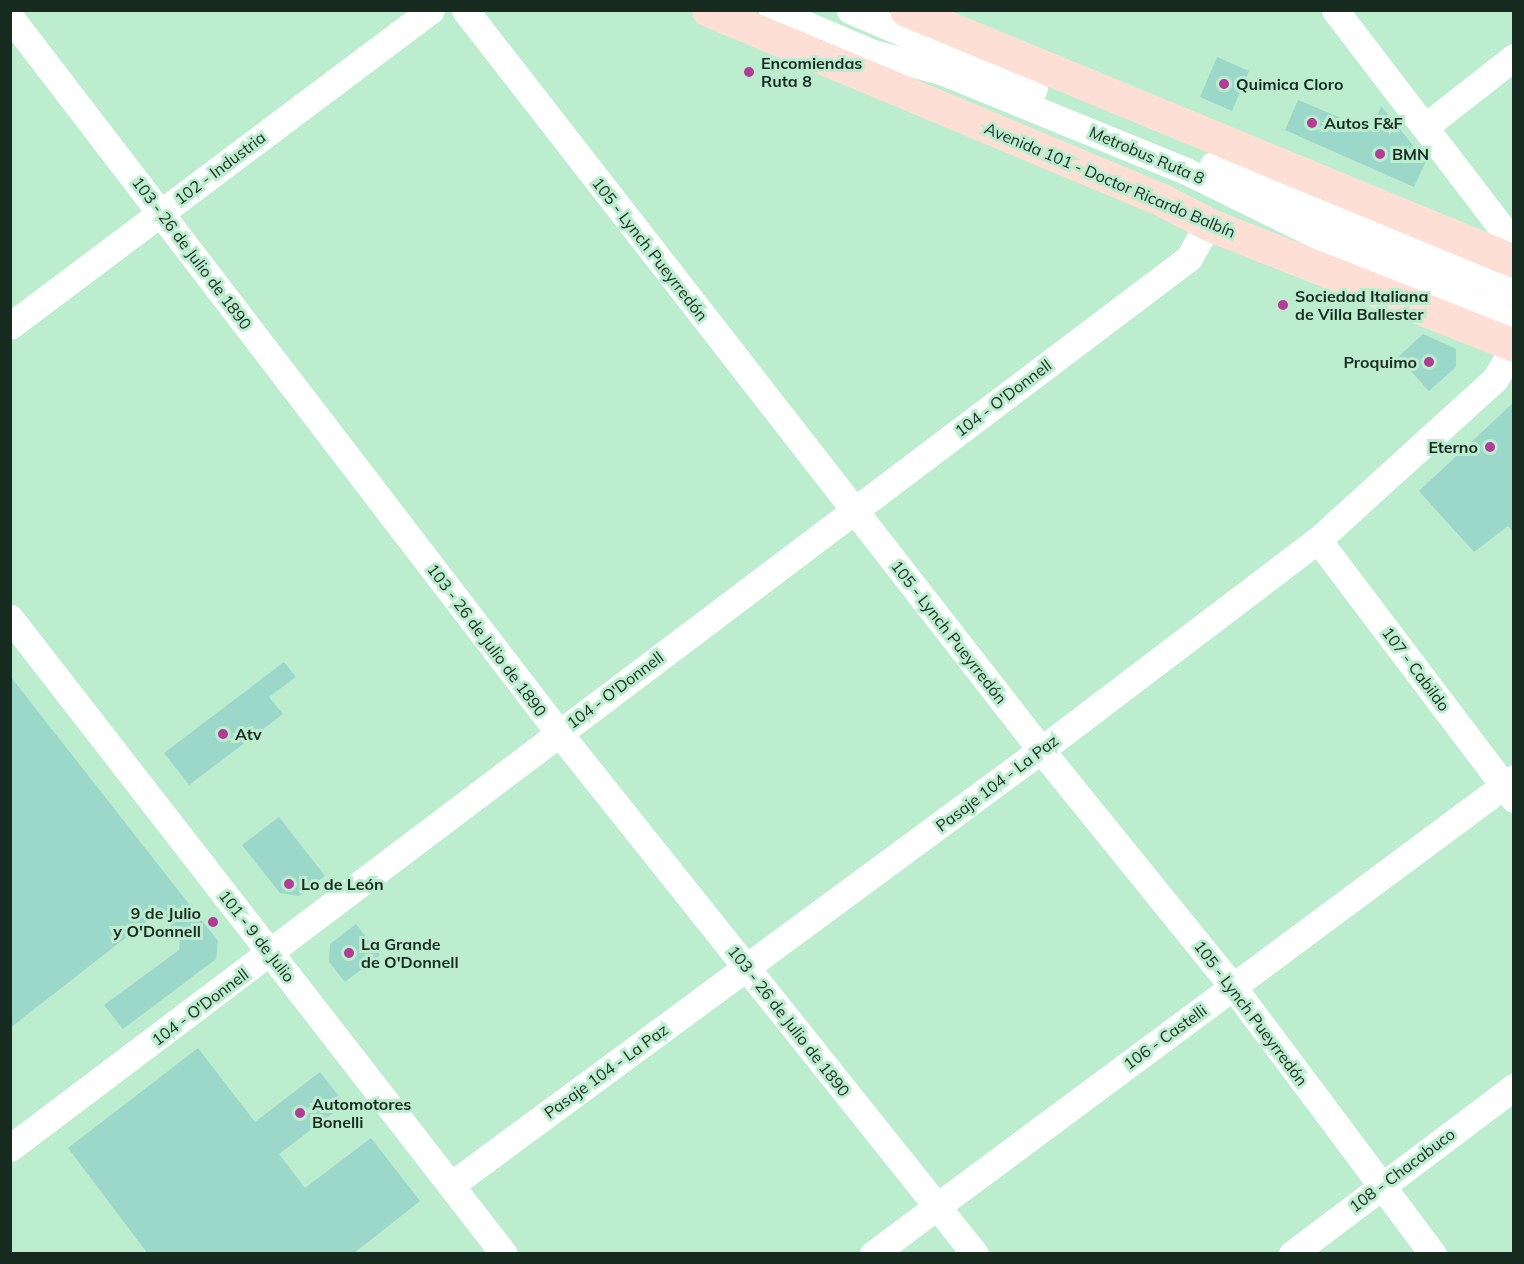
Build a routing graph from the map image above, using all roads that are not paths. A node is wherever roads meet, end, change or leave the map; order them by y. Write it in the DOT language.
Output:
graph roads {
  1 [pos="430,10"];
  2 [pos="465,10"];
  3 [pos="708,10"];
  4 [pos="772,10"];
  5 [pos="850,10"];
  6 [pos="906,10"];
  7 [pos="1335,10"];
  8 [pos="10,18"];
  9 [pos="1514,57"];
  10 [pos="1426,126"];
  11 [pos="161,212"];
  12 [pos="1208,224"];
  13 [pos="1514,244"];
  14 [pos="1514,261"];
  15 [pos="1514,291"];
  16 [pos="1514,320"];
  17 [pos="10,326"];
  18 [pos="1514,346"];
  19 [pos="854,510"];
  20 [pos="1318,540"];
  21 [pos="10,618"];
  22 [pos="559,733"];
  23 [pos="1041,750"];
  24 [pos="1510,787"];
  25 [pos="271,954"];
  26 [pos="747,967"];
  27 [pos="1233,987"];
  28 [pos="1514,1087"];
  29 [pos="10,1148"];
  30 [pos="451,1185"];
  31 [pos="1381,1185"];
  32 [pos="936,1206"];
  33 [pos="504,1254"];
  34 [pos="873,1254"];
  35 [pos="975,1254"];
  36 [pos="1292,1254"];
  37 [pos="1433,1254"];
  1 -- 11 [label="street, 102 - Industria"];
  2 -- 19 [label="street, 105 - Lynch Pueyrredón"];
  3 -- 12 [label="main road, Avenida 101 - Doctor Ricardo Balbín"];
  4 -- 16 [label="street, Metrobus Ruta 8"];
  5 -- 15 [label="street, Metrobus Ruta 8"];
  6 -- 14 [label="main road"];
  7 -- 10 [label="street"];
  8 -- 11 [label="street, 103 - 26 de Julio de 1890"];
  9 -- 10 [label="street"];
  10 -- 13 [label="street"];
  11 -- 17 [label="street, 102 - Industria"];
  11 -- 22 [label="street, 103 - 26 de Julio de 1890"];
  12 -- 18 [label="main road, Avenida 101 - Doctor Ricardo Balbín"];
  12 -- 19 [label="street, 104 - O'Donnell"];
  18 -- 20 [label="street, Pasaje 104 - La Paz"];
  19 -- 22 [label="street, 104 - O'Donnell"];
  19 -- 23 [label="street, 105 - Lynch Pueyrredón"];
  20 -- 23 [label="street, Pasaje 104 - La Paz"];
  20 -- 24 [label="street, 107 - Cabildo"];
  21 -- 25 [label="street, 101 - 9 de Julio"];
  22 -- 25 [label="street, 104 - O'Donnell"];
  22 -- 26 [label="street, 103 - 26 de Julio de 1890"];
  23 -- 26 [label="street, Pasaje 104 - La Paz"];
  23 -- 27 [label="street, 105 - Lynch Pueyrredón"];
  24 -- 27 [label="street, 106 - Castelli"];
  25 -- 29 [label="street, 104 - O'Donnell"];
  25 -- 30 [label="street, 101 - 9 de Julio"];
  26 -- 30 [label="street, Pasaje 104 - La Paz"];
  26 -- 32 [label="street, 103 - 26 de Julio de 1890"];
  27 -- 31 [label="street, 105 - Lynch Pueyrredón"];
  27 -- 32 [label="street, 106 - Castelli"];
  28 -- 31 [label="street, 108 - Chacabuco"];
  30 -- 33 [label="street, 101 - 9 de Julio"];
  31 -- 36 [label="street, 108 - Chacabuco"];
  31 -- 37 [label="street, 105 - Lynch Pueyrredón"];
  32 -- 34 [label="street, 106 - Castelli"];
  32 -- 35 [label="street, 103 - 26 de Julio de 1890"];
}
